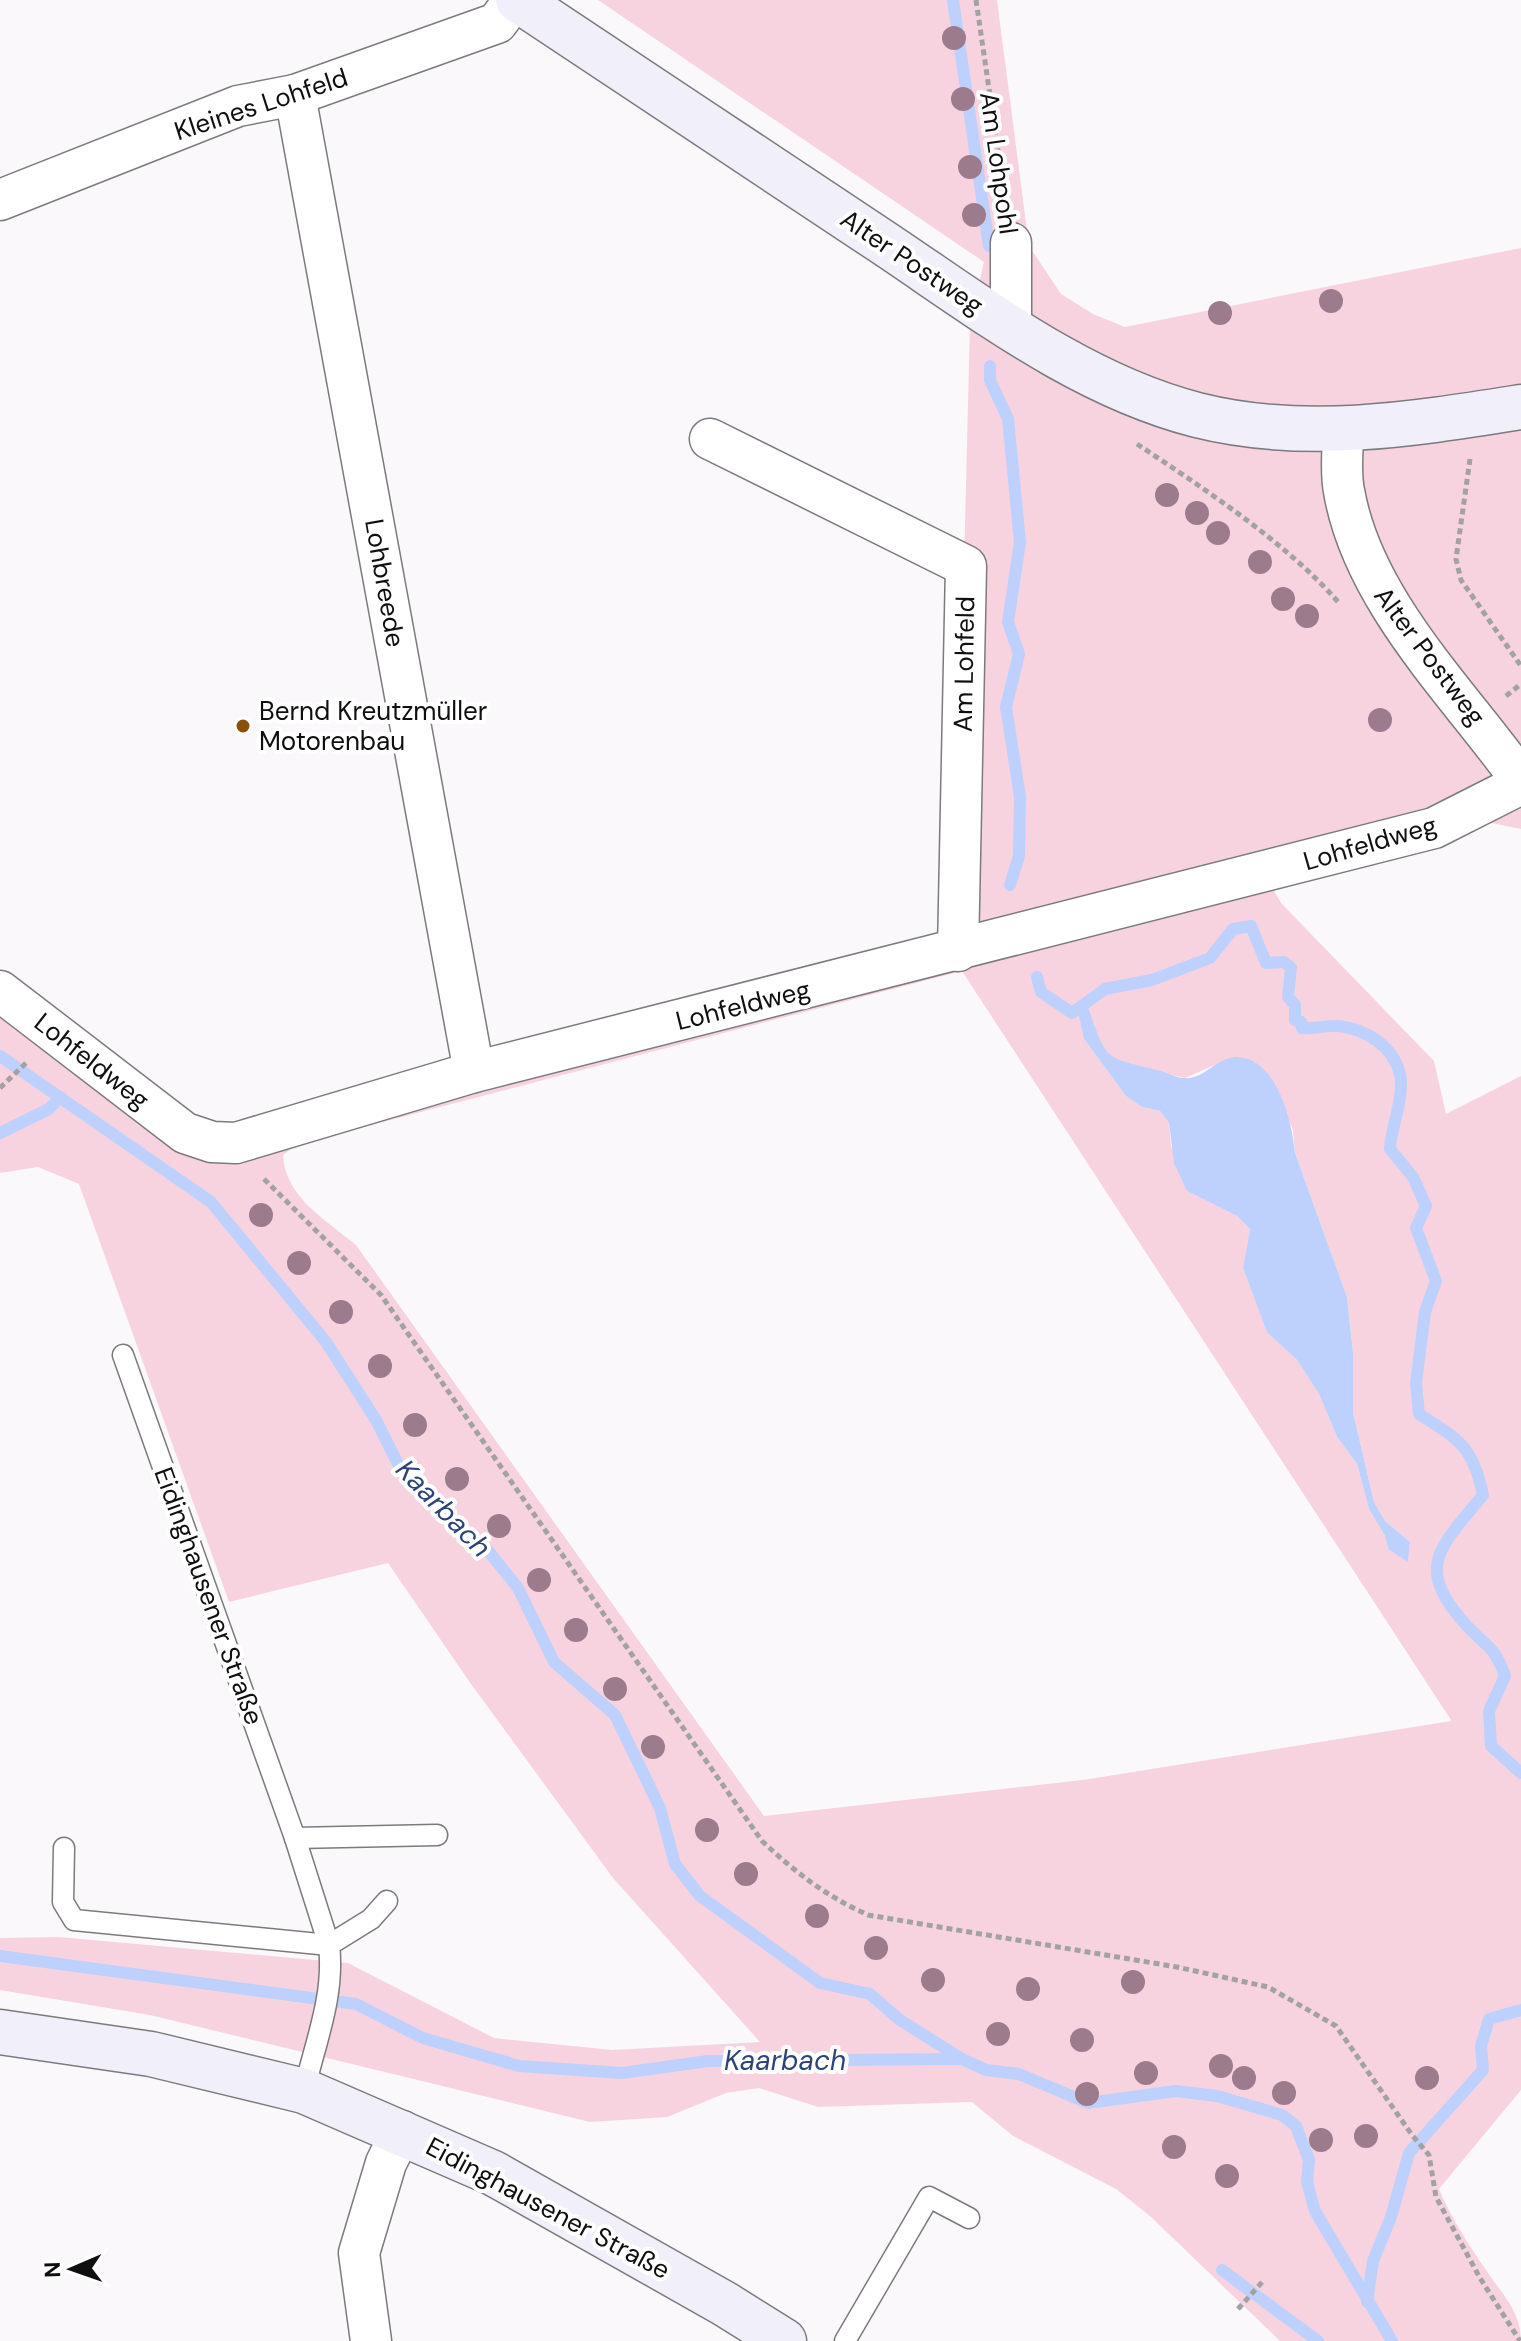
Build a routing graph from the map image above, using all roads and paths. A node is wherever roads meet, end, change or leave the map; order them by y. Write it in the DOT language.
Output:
graph roads {
  1 [pos="516,0"];
  2 [pos="976,0"];
  3 [pos="295,95"];
  4 [pos="0,200"];
  5 [pos="1011,243"];
  6 [pos="1011,328"];
  7 [pos="1521,407"];
  8 [pos="1470,415"];
  9 [pos="1343,430"];
  10 [pos="710,439"];
  11 [pos="1521,666"];
  12 [pos="1521,782"];
  13 [pos="958,951"];
  14 [pos="0,991"];
  15 [pos="30,1059"];
  16 [pos="474,1072"];
  17 [pos="0,1088"];
  18 [pos="236,1143"];
  19 [pos="123,1355"];
  20 [pos="437,1835"];
  21 [pos="295,1838"];
  22 [pos="64,1848"];
  23 [pos="387,1901"];
  24 [pos="330,1954"];
  25 [pos="0,2032"];
  26 [pos="304,2091"];
  27 [pos="402,2131"];
  28 [pos="969,2218"];
  29 [pos="1264,2280"];
  30 [pos="1238,2309"];
  31 [pos="371,2341"];
  32 [pos="784,2341"];
  33 [pos="845,2341"];
  34 [pos="1520,2341"];
  1 -- 3 [label="street, Kleines Lohfeld"];
  1 -- 6 [label="street, Alter Postweg"];
  2 -- 5 [label="path, Am Lohpohl"];
  3 -- 4 [label="street, Kleines Lohfeld"];
  3 -- 16 [label="street, Lohbreede"];
  5 -- 6 [label="street, Am Lohpohl"];
  6 -- 9 [label="street, Alter Postweg"];
  7 -- 8 [label="street, Alter Postweg"];
  8 -- 9 [label="street, Alter Postweg"];
  8 -- 11 [label="path"];
  9 -- 12 [label="street, Alter Postweg"];
  10 -- 13 [label="street, Am Lohfeld"];
  12 -- 13 [label="street, Lohfeldweg"];
  13 -- 16 [label="street, Lohfeldweg"];
  14 -- 18 [label="street, Lohfeldweg"];
  15 -- 17 [label="path"];
  16 -- 18 [label="street, Lohfeldweg"];
  18 -- 34 [label="path"];
  19 -- 21 [label="lane, Eidinghausener Straße"];
  20 -- 21 [label="lane"];
  21 -- 24 [label="lane, Eidinghausener Straße"];
  22 -- 24 [label="lane"];
  23 -- 24 [label="lane"];
  24 -- 26 [label="lane, Eidinghausener Straße"];
  25 -- 26 [label="street, Eidinghausener Straße"];
  26 -- 27 [label="street, Eidinghausener Straße"];
  27 -- 31 [label="street"];
  27 -- 32 [label="street, Eidinghausener Straße"];
  28 -- 33 [label="lane"];
  29 -- 30 [label="path"];
}
